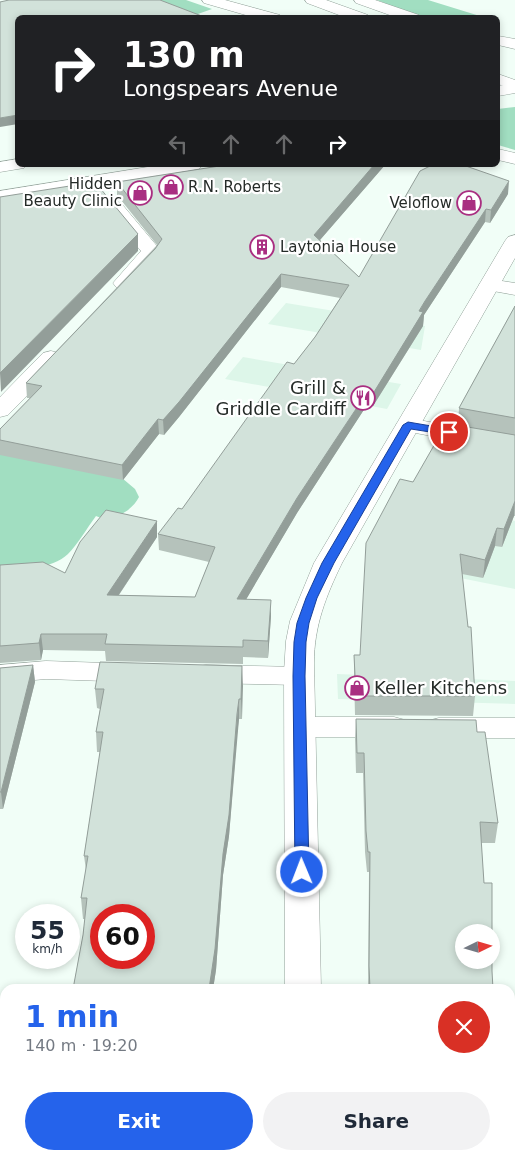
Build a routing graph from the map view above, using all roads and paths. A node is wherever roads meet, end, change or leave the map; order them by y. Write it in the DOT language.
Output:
graph roads {
  1 [pos="209,0"];
  2 [pos="361,0"];
  3 [pos="309,6"];
  4 [pos="378,7"];
  5 [pos="264,15"];
  6 [pos="319,15"];
  7 [pos="350,15"];
  8 [pos="391,15"];
  9 [pos="404,15"];
  10 [pos="500,36"];
  11 [pos="515,38"];
  12 [pos="500,42"];
  13 [pos="515,44"];
  14 [pos="500,46"];
  15 [pos="500,64"];
  16 [pos="515,69"];
  17 [pos="500,79"];
  18 [pos="515,86"];
  19 [pos="500,90"];
  20 [pos="515,100"];
  21 [pos="500,103"];
  22 [pos="15,150"];
  23 [pos="0,153"];
  24 [pos="15,164"];
  25 [pos="0,167"];
  26 [pos="168,167"];
  27 [pos="94,173"];
  28 [pos="0,180"];
  29 [pos="0,197"];
  30 [pos="515,241"];
  31 [pos="489,285"];
  32 [pos="515,289"];
  33 [pos="110,297"];
  34 [pos="63,346"];
  35 [pos="0,410"];
  36 [pos="408,425"];
  37 [pos="515,444"];
  38 [pos="0,674"];
  39 [pos="299,676"];
  40 [pos="300,727"];
  41 [pos="515,728"];
  42 [pos="303,984"];
  1 -- 5 [label="main road"];
  2 -- 4 [label="main road"];
  3 -- 6 [label="main road"];
  3 -- 7 [label="main road"];
  4 -- 8 [label="main road"];
  4 -- 9 [label="main road"];
  10 -- 11 [label="main road"];
  12 -- 13 [label="main road"];
  13 -- 14 [label="main road"];
  15 -- 16 [label="main road"];
  17 -- 18 [label="main road"];
  18 -- 19 [label="main road"];
  20 -- 21 [label="main road"];
  22 -- 23 [label="main road"];
  24 -- 25 [label="main road"];
  26 -- 27 [label="main road"];
  27 -- 28 [label="main road"];
  27 -- 29 [label="main road"];
  27 -- 33 [label="main road"];
  30 -- 31 [label="main road"];
  31 -- 32 [label="main road"];
  31 -- 36 [label="main road"];
  34 -- 35 [label="main road"];
  36 -- 37 [label="main road"];
  36 -- 39 [label="main road"];
  38 -- 39 [label="main road"];
  39 -- 40 [label="main road"];
  40 -- 41 [label="main road"];
  40 -- 42 [label="main road"];
}
